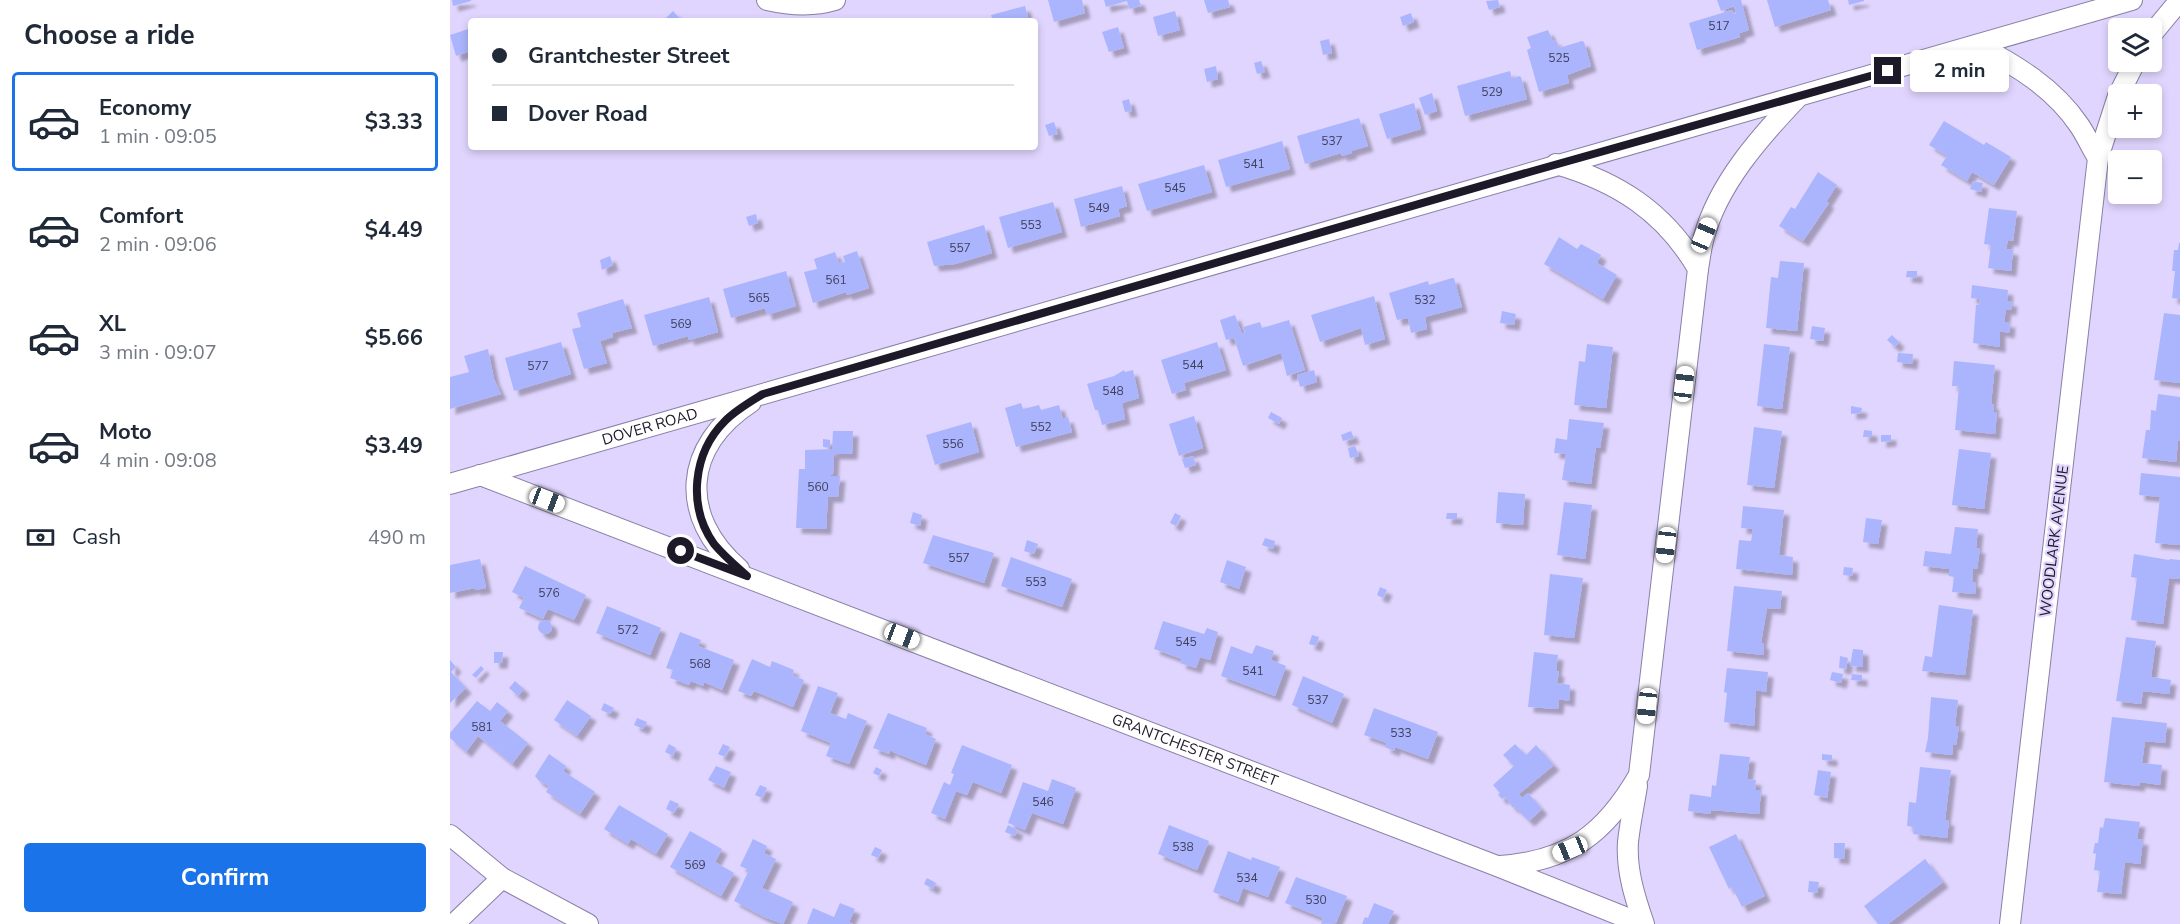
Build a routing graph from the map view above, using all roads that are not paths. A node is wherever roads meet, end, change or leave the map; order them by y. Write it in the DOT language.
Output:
graph roads {
  1 [pos="767,0"];
  2 [pos="2180,0"];
  3 [pos="2125,1"];
  4 [pos="830,2"];
  5 [pos="2162,22"];
  6 [pos="1977,45"];
  7 [pos="1798,97"];
  8 [pos="2108,126"];
  9 [pos="2098,158"];
  10 [pos="1556,164"];
  11 [pos="1698,269"];
  12 [pos="763,394"];
  13 [pos="480,475"];
  14 [pos="450,484"];
  15 [pos="747,576"];
  16 [pos="1639,775"];
  17 [pos="450,835"];
  18 [pos="1497,866"];
  19 [pos="502,878"];
  20 [pos="454,924"];
  21 [pos="588,924"];
  22 [pos="1643,924"];
  23 [pos="2010,924"];
  1 -- 4 [label="street"];
  2 -- 5 [label="street"];
  3 -- 6 [label="street, DOVER ROAD"];
  6 -- 7 [label="street, DOVER ROAD"];
  6 -- 9 [label="street"];
  7 -- 10 [label="street, DOVER ROAD"];
  7 -- 11 [label="street"];
  8 -- 9 [label="street, WOODLARK AVENUE"];
  9 -- 23 [label="street, WOODLARK AVENUE"];
  10 -- 11 [label="street"];
  10 -- 12 [label="street, DOVER ROAD"];
  11 -- 16 [label="street"];
  12 -- 13 [label="street, DOVER ROAD"];
  12 -- 15 [label="street, GRANTCHESTER STREET"];
  13 -- 14 [label="street, DOVER ROAD"];
  13 -- 15 [label="street, GRANTCHESTER STREET"];
  15 -- 18 [label="street, GRANTCHESTER STREET"];
  16 -- 18 [label="street"];
  16 -- 22 [label="street"];
  17 -- 19 [label="street"];
  18 -- 22 [label="street, GRANTCHESTER STREET"];
  19 -- 20 [label="street"];
  19 -- 21 [label="street"];
}
